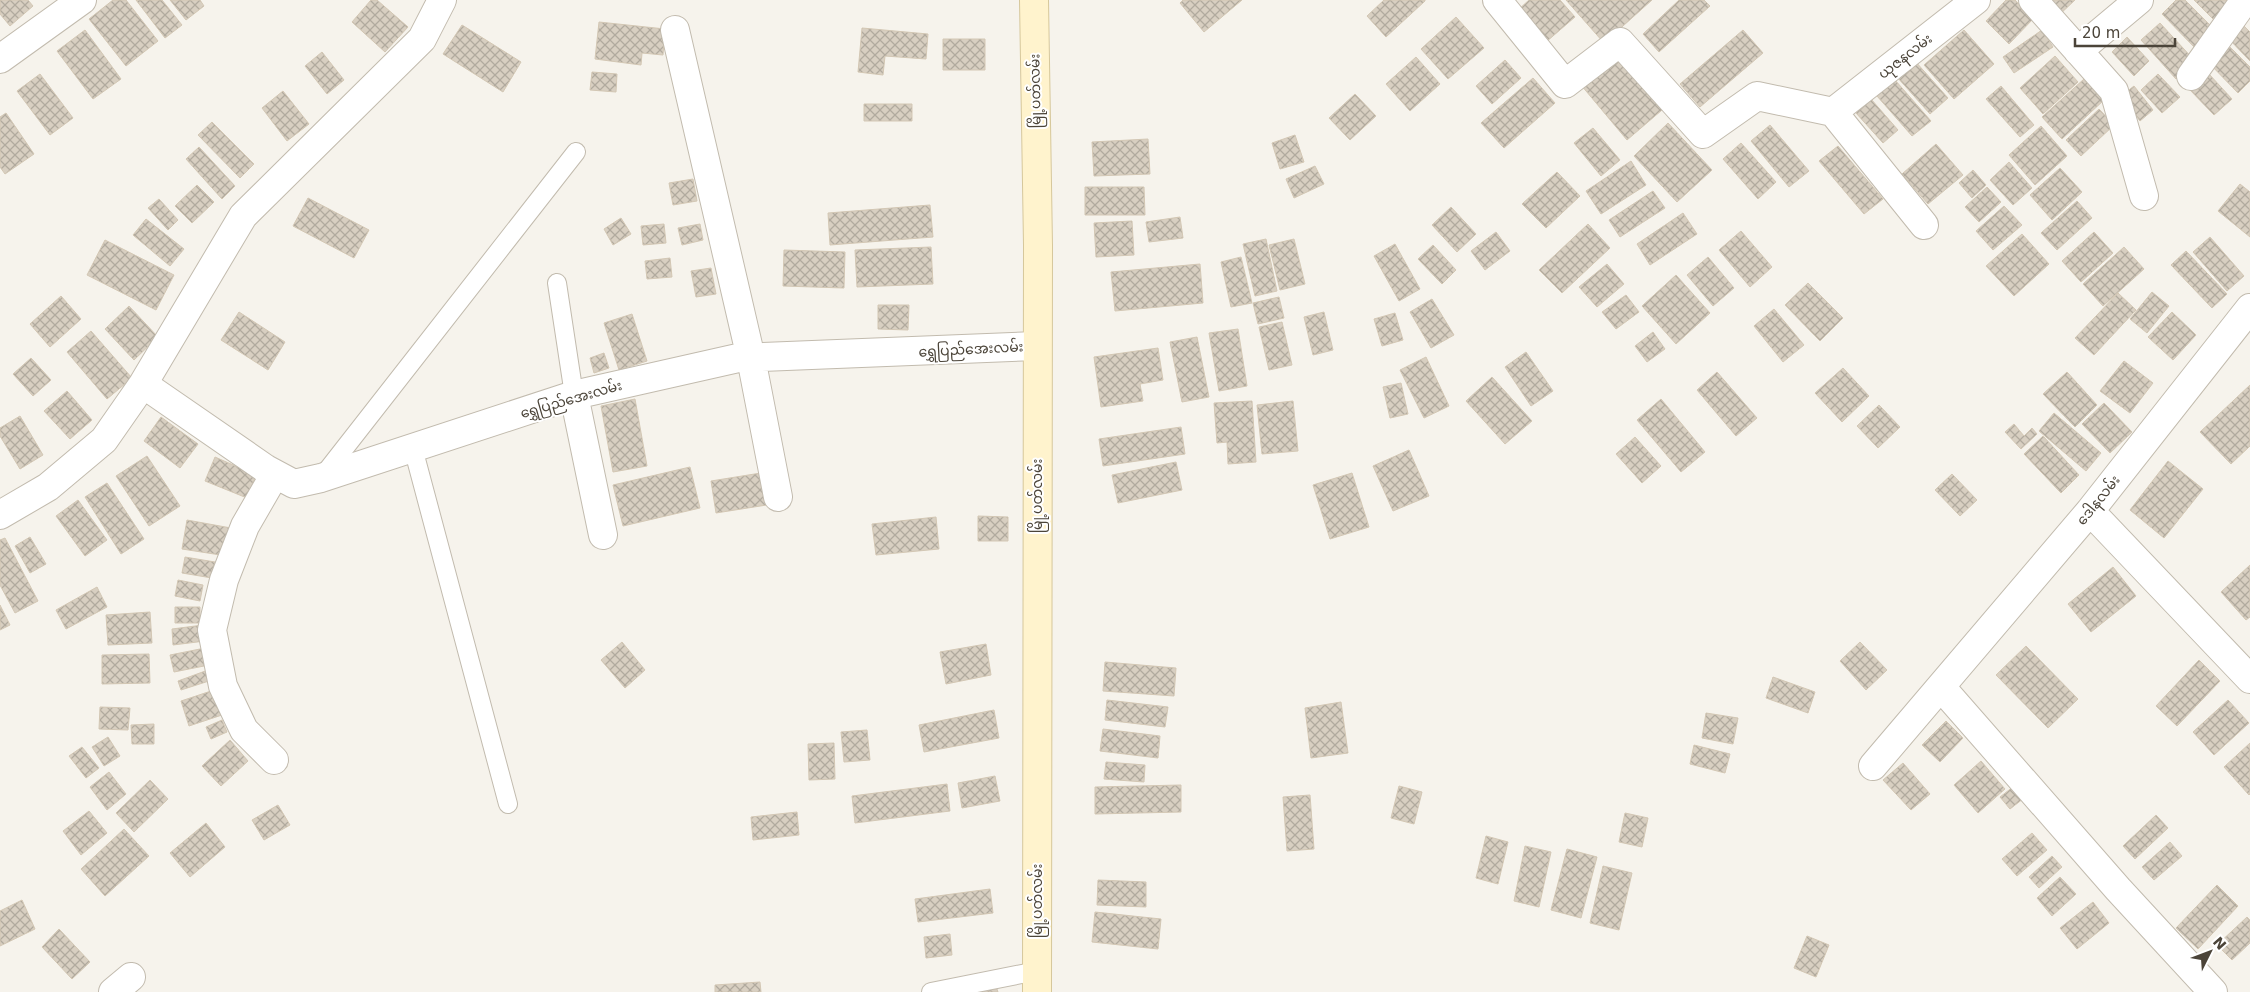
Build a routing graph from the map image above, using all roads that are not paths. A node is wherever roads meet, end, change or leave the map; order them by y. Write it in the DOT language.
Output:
graph roads {
  1 [pos="82,0"];
  2 [pos="442,0"];
  3 [pos="1034,0"];
  4 [pos="1497,0"];
  5 [pos="1976,0"];
  6 [pos="2033,0"];
  7 [pos="2139,0"];
  8 [pos="2245,0"];
  9 [pos="675,30"];
  10 [pos="2078,51"];
  11 [pos="0,59"];
  12 [pos="2191,76"];
  13 [pos="1833,112"];
  14 [pos="576,152"];
  15 [pos="2144,196"];
  16 [pos="1924,225"];
  17 [pos="557,283"];
  18 [pos="2249,313"];
  19 [pos="1037,346"];
  20 [pos="751,358"];
  21 [pos="143,384"];
  22 [pos="574,395"];
  23 [pos="412,448"];
  24 [pos="275,474"];
  25 [pos="321,478"];
  26 [pos="778,497"];
  27 [pos="2090,510"];
  28 [pos="0,515"];
  29 [pos="603,535"];
  30 [pos="2250,679"];
  31 [pos="1941,687"];
  32 [pos="274,760"];
  33 [pos="1873,766"];
  34 [pos="508,804"];
  35 [pos="1037,981"];
  36 [pos="931,992"];
  37 [pos="2213,992"];
  1 -- 11 [label="street"];
  2 -- 21 [label="street"];
  3 -- 19 [label="main road, မြို့ပတ်လမ်း"];
  4 -- 13 [label="street"];
  5 -- 13 [label="street, ယုဇနလမ်း"];
  6 -- 10 [label="street"];
  7 -- 10 [label="street"];
  8 -- 12 [label="street"];
  9 -- 20 [label="street"];
  10 -- 15 [label="street"];
  13 -- 16 [label="street"];
  14 -- 25 [label="lane"];
  17 -- 22 [label="lane"];
  18 -- 27 [label="street, ဒေါနလမ်း"];
  19 -- 20 [label="street, ရွှေပြည်အေးလမ်း"];
  19 -- 35 [label="main road, မြို့ပတ်လမ်း"];
  20 -- 22 [label="street, ရွှေပြည်အေးလမ်း"];
  20 -- 26 [label="street"];
  21 -- 24 [label="street, ရွှေပြည်အေးလမ်း"];
  21 -- 28 [label="street"];
  22 -- 23 [label="street, ရွှေပြည်အေးလမ်း"];
  22 -- 29 [label="street"];
  23 -- 25 [label="street, ရွှေပြည်အေးလမ်း"];
  23 -- 34 [label="lane"];
  24 -- 25 [label="street, ရွှေပြည်အေးလမ်း"];
  24 -- 32 [label="street"];
  27 -- 30 [label="street"];
  27 -- 31 [label="street, ဒေါနလမ်း"];
  31 -- 33 [label="street, ဒေါနလမ်း"];
  31 -- 37 [label="street"];
  35 -- 36 [label="lane"];
}
